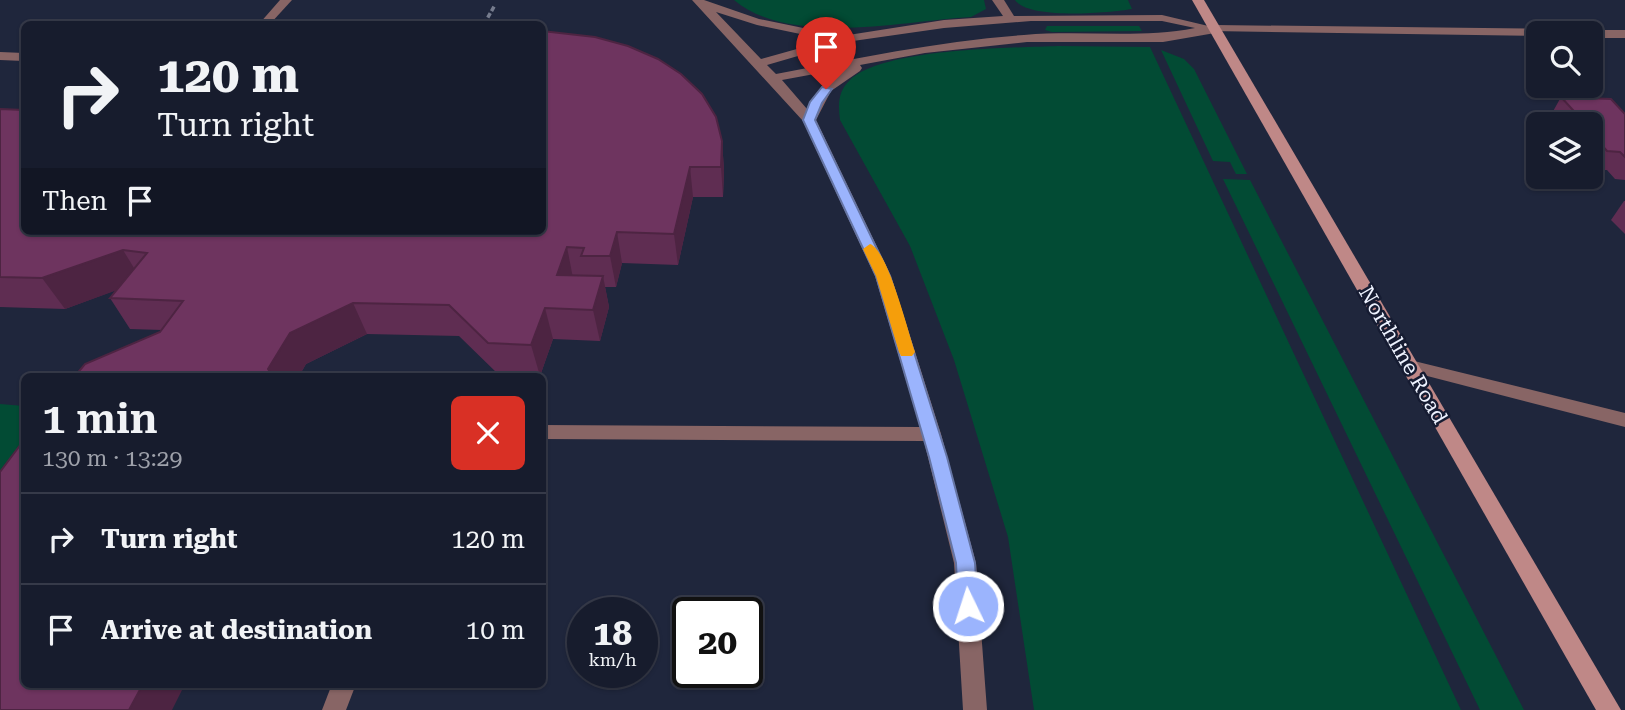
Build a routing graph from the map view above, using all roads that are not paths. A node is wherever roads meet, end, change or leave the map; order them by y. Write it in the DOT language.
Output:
graph roads {
  1 [pos="286,0"];
  2 [pos="998,0"];
  3 [pos="1199,0"];
  4 [pos="700,2"];
  5 [pos="1011,20"];
  6 [pos="267,21"];
  7 [pos="1215,29"];
  8 [pos="1526,33"];
  9 [pos="1603,34"];
  10 [pos="1625,34"];
  11 [pos="845,39"];
  12 [pos="0,56"];
  13 [pos="21,57"];
  14 [pos="879,57"];
  15 [pos="759,63"];
  16 [pos="773,78"];
  17 [pos="809,120"];
  18 [pos="1410,366"];
  19 [pos="1625,419"];
  20 [pos="546,432"];
  21 [pos="932,434"];
  22 [pos="342,688"];
  23 [pos="334,710"];
  24 [pos="975,710"];
  25 [pos="1609,710"];
  1 -- 6 [label="street"];
  2 -- 5 [label="street"];
  3 -- 7 [label="main road, Northline Road"];
  4 -- 11 [label="street"];
  4 -- 15 [label="street"];
  5 -- 7 [label="street"];
  5 -- 11 [label="street"];
  7 -- 8 [label="street"];
  7 -- 14 [label="street"];
  7 -- 18 [label="main road, Northline Road"];
  9 -- 10 [label="street"];
  11 -- 15 [label="street"];
  12 -- 13 [label="street"];
  14 -- 16 [label="street"];
  14 -- 17 [label="street"];
  15 -- 16 [label="street"];
  16 -- 17 [label="street"];
  17 -- 21 [label="street"];
  18 -- 19 [label="street"];
  18 -- 25 [label="main road, Northline Road"];
  20 -- 21 [label="street"];
  21 -- 24 [label="street"];
  22 -- 23 [label="street"];
}
